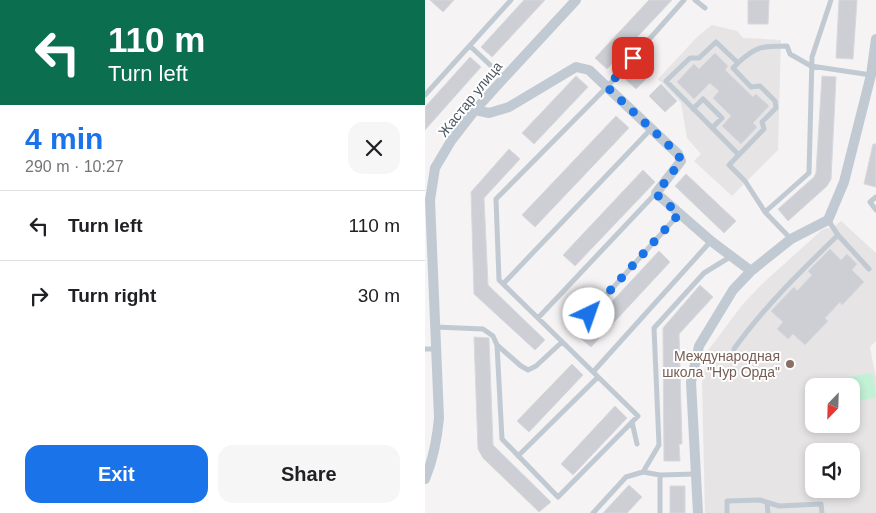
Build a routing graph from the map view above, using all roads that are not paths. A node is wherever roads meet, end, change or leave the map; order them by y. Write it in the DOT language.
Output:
graph roads {
  1 [pos="511,0"];
  2 [pos="576,0"];
  3 [pos="685,0"];
  4 [pos="695,0"];
  5 [pos="831,0"];
  6 [pos="705,8"];
  7 [pos="876,39"];
  8 [pos="470,46"];
  9 [pos="738,63"];
  10 [pos="811,66"];
  11 [pos="871,76"];
  12 [pos="504,78"];
  13 [pos="607,87"];
  14 [pos="425,95"];
  15 [pos="693,109"];
  16 [pos="475,110"];
  17 [pos="712,128"];
  18 [pos="651,129"];
  19 [pos="739,155"];
  20 [pos="656,194"];
  21 [pos="876,197"];
  22 [pos="876,210"];
  23 [pos="765,212"];
  24 [pos="679,214"];
  25 [pos="828,220"];
  26 [pos="838,235"];
  27 [pos="791,239"];
  28 [pos="711,242"];
  29 [pos="730,257"];
  30 [pos="869,270"];
  31 [pos="751,271"];
  32 [pos="503,284"];
  33 [pos="538,318"];
  34 [pos="435,327"];
  35 [pos="576,329"];
  36 [pos="562,342"];
  37 [pos="497,345"];
  38 [pos="436,348"];
  39 [pos="425,349"];
  40 [pos="734,349"];
  41 [pos="593,372"];
  42 [pos="598,378"];
  43 [pos="632,422"];
  44 [pos="637,444"];
  45 [pos="518,456"];
  46 [pos="643,472"];
  47 [pos="697,474"];
  48 [pos="659,475"];
  49 [pos="425,480"];
  50 [pos="767,503"];
  51 [pos="779,506"];
  52 [pos="593,513"];
  53 [pos="660,513"];
  54 [pos="698,513"];
  55 [pos="727,513"];
  56 [pos="768,513"];
  57 [pos="779,513"];
  58 [pos="822,513"];
  1 -- 8 [label="lane"];
  2 -- 12 [label="street, Жастар улица"];
  3 -- 13 [label="lane"];
  4 -- 6 [label="lane"];
  5 -- 10 [label="lane"];
  7 -- 11 [label="street"];
  8 -- 12 [label="lane"];
  8 -- 14 [label="lane"];
  9 -- 10 [label="lane"];
  9 -- 15 [label="lane"];
  9 -- 19 [label="lane"];
  10 -- 11 [label="lane"];
  10 -- 23 [label="lane"];
  11 -- 25 [label="street"];
  12 -- 16 [label="street, Жастар улица"];
  13 -- 16 [label="street"];
  13 -- 18 [label="street"];
  13 -- 32 [label="lane"];
  15 -- 17 [label="lane"];
  15 -- 17 [label="lane"];
  16 -- 34 [label="street, Жастар улица"];
  17 -- 19 [label="lane"];
  18 -- 20 [label="street"];
  18 -- 32 [label="lane"];
  19 -- 23 [label="lane"];
  20 -- 24 [label="street"];
  20 -- 33 [label="lane"];
  21 -- 22 [label="lane"];
  23 -- 27 [label="lane"];
  24 -- 28 [label="street"];
  24 -- 35 [label="lane"];
  25 -- 26 [label="lane"];
  25 -- 27 [label="street"];
  26 -- 30 [label="lane"];
  26 -- 40 [label="lane"];
  27 -- 31 [label="street"];
  28 -- 29 [label="street"];
  28 -- 41 [label="lane"];
  29 -- 31 [label="street"];
  29 -- 46 [label="lane"];
  31 -- 47 [label="street"];
  32 -- 33 [label="lane"];
  33 -- 36 [label="lane"];
  34 -- 37 [label="lane"];
  34 -- 38 [label="street, Жастар улица"];
  36 -- 37 [label="lane"];
  36 -- 41 [label="lane"];
  37 -- 45 [label="lane"];
  38 -- 39 [label="lane"];
  38 -- 49 [label="street, Жастар улица"];
  41 -- 42 [label="lane"];
  42 -- 43 [label="lane"];
  42 -- 45 [label="lane"];
  43 -- 44 [label="lane"];
  43 -- 45 [label="lane"];
  46 -- 48 [label="lane"];
  46 -- 52 [label="lane"];
  47 -- 48 [label="lane"];
  47 -- 54 [label="street"];
  48 -- 53 [label="lane"];
  50 -- 51 [label="lane"];
  50 -- 55 [label="lane"];
  50 -- 56 [label="lane"];
  51 -- 57 [label="lane"];
  51 -- 58 [label="lane"];
}
